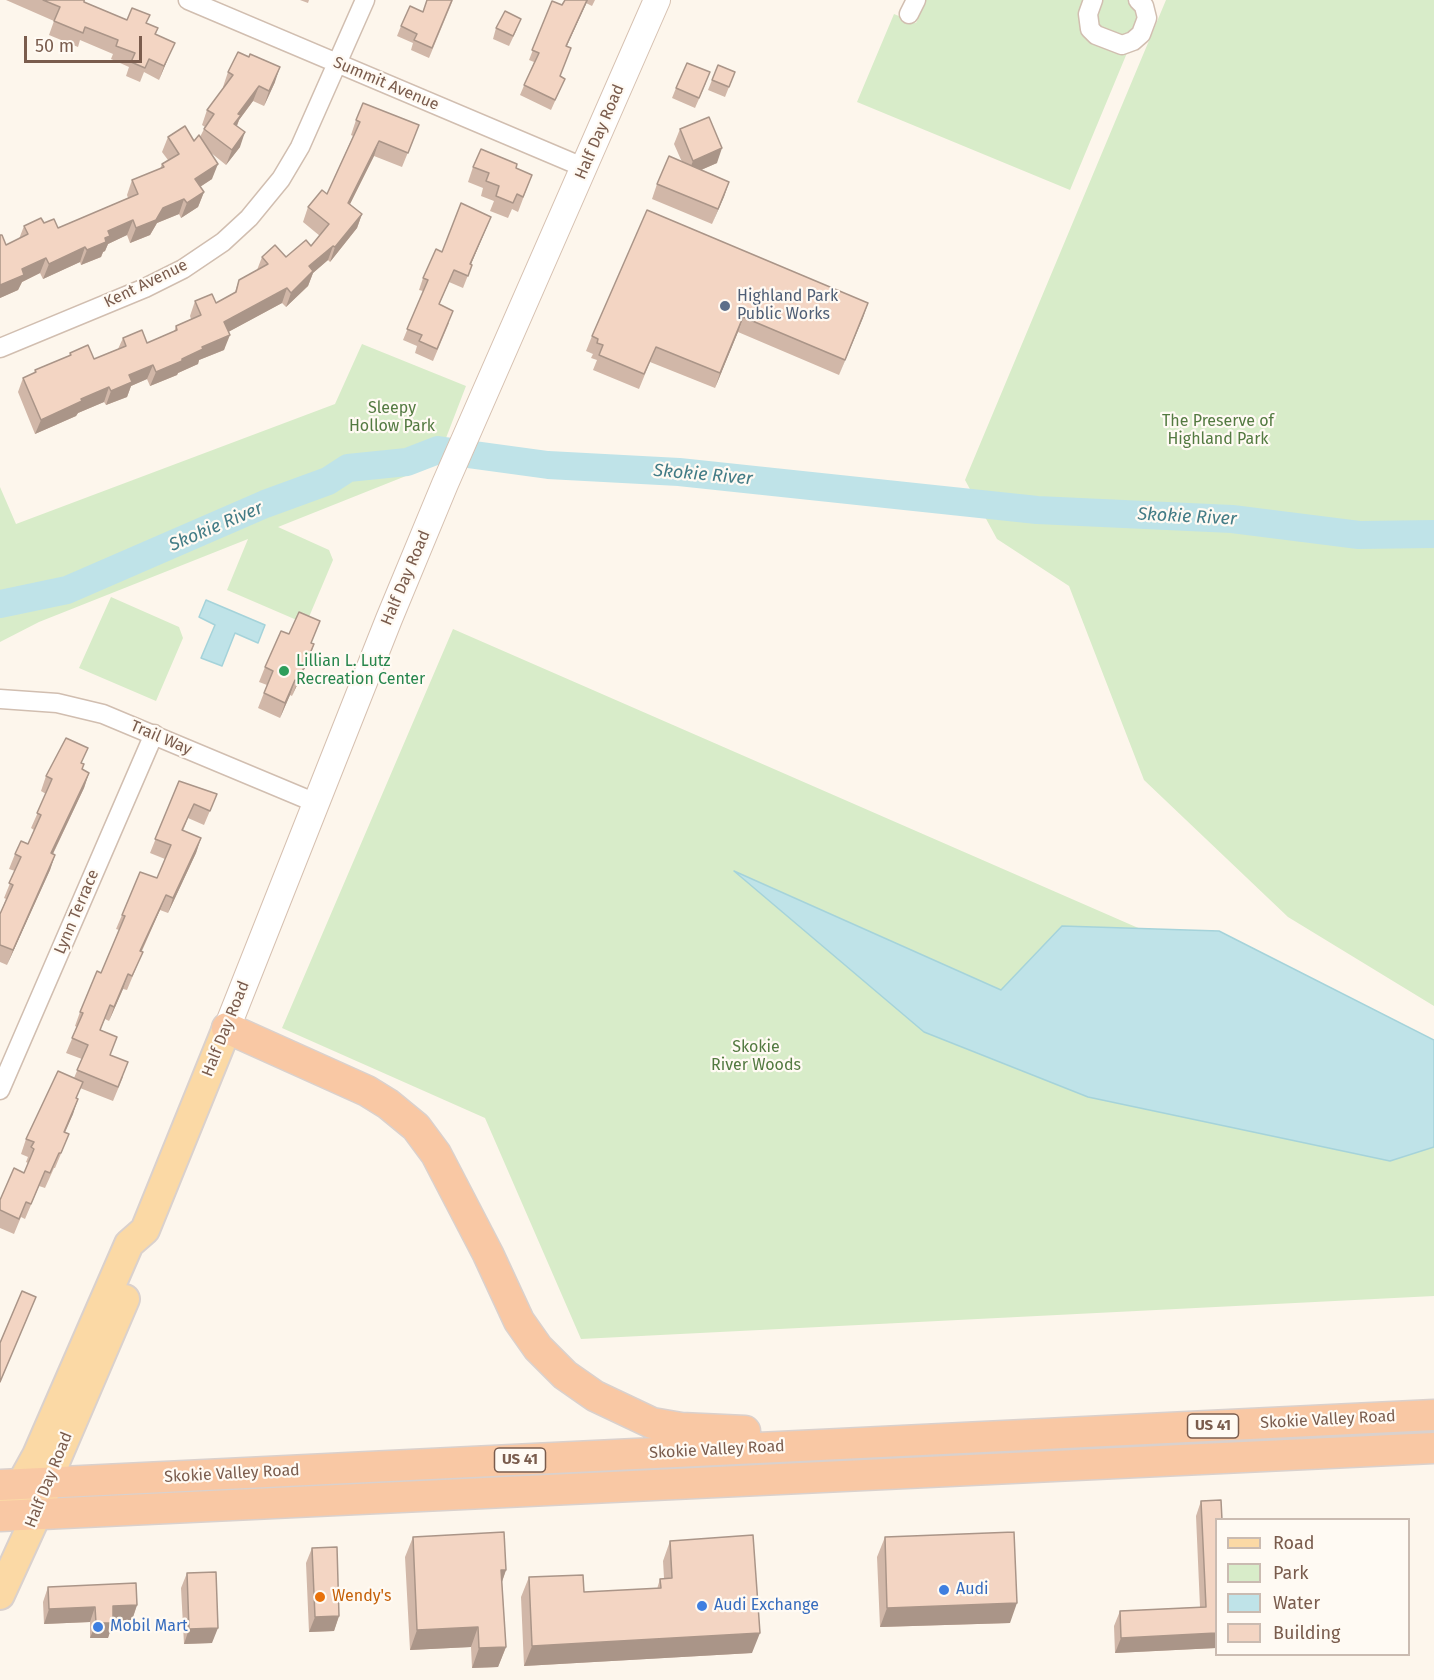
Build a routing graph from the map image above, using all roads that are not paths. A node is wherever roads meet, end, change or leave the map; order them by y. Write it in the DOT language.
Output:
graph roads {
  1 [pos="188,0"];
  2 [pos="365,0"];
  3 [pos="657,0"];
  4 [pos="1093,0"];
  5 [pos="1138,0"];
  6 [pos="338,63"];
  7 [pos="585,168"];
  8 [pos="0,348"];
  9 [pos="0,699"];
  10 [pos="154,734"];
  11 [pos="316,803"];
  12 [pos="226,1028"];
  13 [pos="0,1090"];
  14 [pos="1434,1415"];
  15 [pos="991,1437"];
  16 [pos="1434,1448"];
  17 [pos="23,1484"];
  18 [pos="37,1514"];
  19 [pos="1,1519"];
  20 [pos="0,1595"];
  1 -- 6 [label="street, Summit Avenue"];
  2 -- 6 [label="street, Kent Avenue"];
  3 -- 7 [label="main road, Half Day Road"];
  4 -- 5 [label="street"];
  6 -- 7 [label="street, Summit Avenue"];
  6 -- 8 [label="street, Kent Avenue"];
  7 -- 11 [label="main road, Half Day Road"];
  9 -- 10 [label="street, Trail Way"];
  10 -- 11 [label="street, Trail Way"];
  10 -- 13 [label="street, Lynn Terrace"];
  11 -- 12 [label="main road, Half Day Road"];
  12 -- 15 [label="highway"];
  12 -- 17 [label="main road, Half Day Road"];
  14 -- 15 [label="highway, Skokie Valley Road / US 41"];
  15 -- 17 [label="highway, Skokie Valley Road / US 41"];
  16 -- 18 [label="highway, Skokie Valley Road / US 41"];
  17 -- 18 [label="main road, Half Day Road"];
  17 -- 19 [label="main road, Half Day Road"];
  18 -- 19 [label="highway, Skokie Valley Road / US 41"];
  18 -- 20 [label="main road, Half Day Road"];
}
